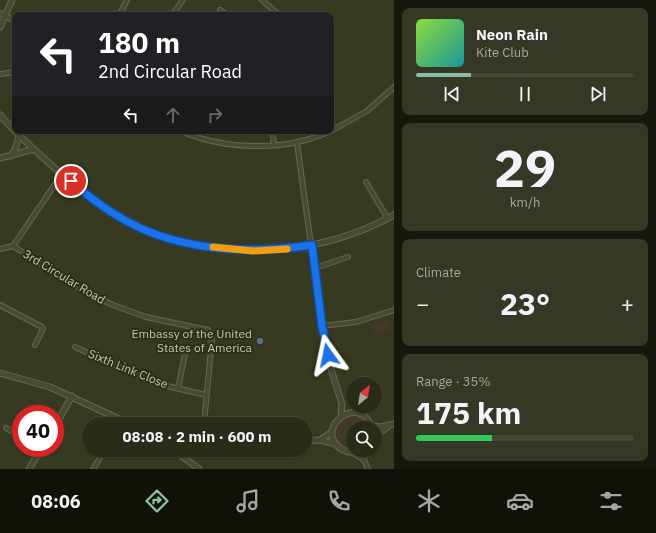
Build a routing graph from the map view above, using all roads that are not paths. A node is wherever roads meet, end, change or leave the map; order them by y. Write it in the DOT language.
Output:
graph roads {
  1 [pos="12,0"];
  2 [pos="127,0"];
  3 [pos="183,0"];
  4 [pos="262,0"];
  5 [pos="220,10"];
  6 [pos="121,12"];
  7 [pos="174,12"];
  8 [pos="223,12"];
  9 [pos="275,12"];
  10 [pos="2,14"];
  11 [pos="12,19"];
  12 [pos="0,27"];
  13 [pos="12,72"];
  14 [pos="0,74"];
  15 [pos="394,87"];
  16 [pos="0,115"];
  17 [pos="12,128"];
  18 [pos="334,129"];
  19 [pos="191,134"];
  20 [pos="272,134"];
  21 [pos="323,134"];
  22 [pos="19,136"];
  23 [pos="319,136"];
  24 [pos="297,142"];
  25 [pos="274,145"];
  26 [pos="34,149"];
  27 [pos="9,157"];
  28 [pos="0,158"];
  29 [pos="62,174"];
  30 [pos="366,182"];
  31 [pos="394,215"];
  32 [pos="388,219"];
  33 [pos="312,245"];
  34 [pos="13,246"];
  35 [pos="0,249"];
  36 [pos="348,257"];
  37 [pos="315,268"];
  38 [pos="0,307"];
  39 [pos="394,310"];
  40 [pos="322,326"];
  41 [pos="35,344"];
  42 [pos="75,347"];
  43 [pos="185,354"];
  44 [pos="0,373"];
  45 [pos="178,389"];
  46 [pos="206,395"];
  47 [pos="72,396"];
  48 [pos="342,404"];
  49 [pos="346,407"];
  50 [pos="64,410"];
  51 [pos="346,413"];
  52 [pos="356,413"];
  53 [pos="341,416"];
  54 [pos="112,417"];
  55 [pos="204,417"];
  56 [pos="368,421"];
  57 [pos="393,424"];
  58 [pos="382,426"];
  59 [pos="6,428"];
  60 [pos="382,431"];
  61 [pos="12,432"];
  62 [pos="332,432"];
  63 [pos="320,440"];
  64 [pos="312,441"];
  65 [pos="336,444"];
  66 [pos="346,450"];
  67 [pos="36,457"];
  68 [pos="101,457"];
  69 [pos="183,457"];
  70 [pos="360,457"];
  71 [pos="365,457"];
  72 [pos="364,460"];
  73 [pos="29,469"];
  74 [pos="93,469"];
  75 [pos="199,469"];
  76 [pos="368,469"];
  1 -- 10 [label="street"];
  2 -- 6 [label="street"];
  3 -- 7 [label="street"];
  4 -- 9 [label="street"];
  5 -- 8 [label="street"];
  10 -- 11 [label="street"];
  10 -- 12 [label="street"];
  13 -- 14 [label="street"];
  15 -- 18 [label="street"];
  16 -- 17 [label="street"];
  19 -- 25 [label="street"];
  20 -- 25 [label="street"];
  21 -- 23 [label="street"];
  22 -- 26 [label="street"];
  22 -- 27 [label="street"];
  23 -- 24 [label="street"];
  24 -- 25 [label="street"];
  24 -- 33 [label="street"];
  26 -- 27 [label="street"];
  26 -- 29 [label="street"];
  27 -- 28 [label="street"];
  29 -- 33 [label="street"];
  29 -- 34 [label="street"];
  30 -- 32 [label="street"];
  31 -- 32 [label="street"];
  32 -- 33 [label="street"];
  33 -- 37 [label="street"];
  34 -- 35 [label="street"];
  34 -- 46 [label="street, 3rd Circular Road"];
  36 -- 37 [label="street"];
  37 -- 40 [label="street"];
  38 -- 41 [label="street"];
  39 -- 40 [label="street"];
  40 -- 48 [label="street"];
  42 -- 45 [label="street, Sixth Link Close"];
  43 -- 45 [label="street"];
  44 -- 47 [label="street"];
  45 -- 46 [label="street, Sixth Link Close"];
  46 -- 55 [label="street"];
  47 -- 50 [label="street"];
  47 -- 54 [label="street"];
  48 -- 49 [label="street"];
  48 -- 53 [label="street"];
  51 -- 53 [label="street"];
  52 -- 56 [label="street"];
  53 -- 62 [label="street"];
  57 -- 58 [label="street"];
  57 -- 60 [label="street"];
  59 -- 61 [label="street"];
  62 -- 63 [label="street"];
  62 -- 65 [label="street"];
  63 -- 64 [label="street"];
  63 -- 65 [label="street"];
  65 -- 66 [label="street"];
  67 -- 73 [label="street"];
  68 -- 74 [label="street"];
  69 -- 75 [label="street"];
  70 -- 72 [label="street"];
  71 -- 72 [label="street"];
  72 -- 76 [label="street"];
}
